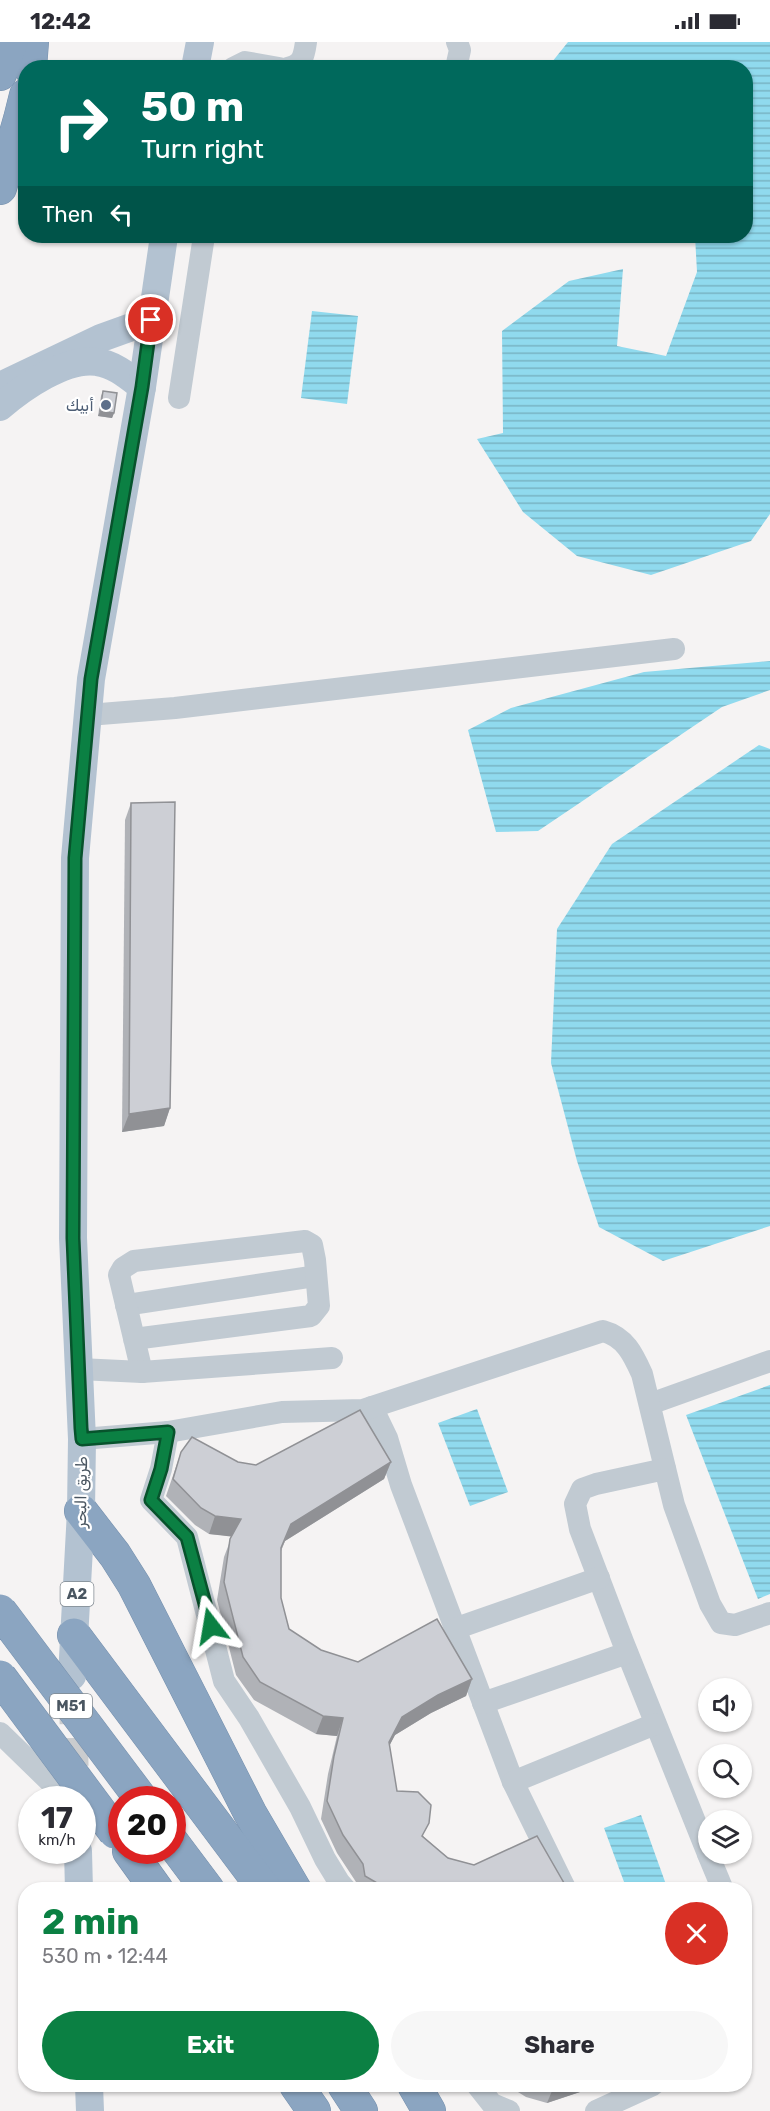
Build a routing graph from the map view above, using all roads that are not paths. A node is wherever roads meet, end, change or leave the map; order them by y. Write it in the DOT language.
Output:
graph roads {
  1 [pos="11,42"];
  2 [pos="32,42"];
  3 [pos="200,42"];
  4 [pos="306,42"];
  5 [pos="458,42"];
  6 [pos="31,60"];
  7 [pos="197,60"];
  8 [pos="302,60"];
  9 [pos="458,60"];
  10 [pos="0,74"];
  11 [pos="18,126"];
  12 [pos="0,188"];
  13 [pos="163,243"];
  14 [pos="203,243"];
  15 [pos="151,320"];
  16 [pos="0,386"];
  17 [pos="142,387"];
  18 [pos="179,398"];
  19 [pos="0,407"];
  20 [pos="674,649"];
  21 [pos="88,716"];
  22 [pos="316,1276"];
  23 [pos="126,1305"];
  24 [pos="134,1339"];
  25 [pos="332,1358"];
  26 [pos="770,1361"];
  27 [pos="79,1369"];
  28 [pos="142,1372"];
  29 [pos="650,1404"];
  30 [pos="372,1407"];
  31 [pos="168,1432"];
  32 [pos="82,1439"];
  33 [pos="665,1469"];
  34 [pos="81,1511"];
  35 [pos="599,1578"];
  36 [pos="0,1611"];
  37 [pos="770,1613"];
  38 [pos="457,1628"];
  39 [pos="74,1635"];
  40 [pos="627,1653"];
  41 [pos="72,1676"];
  42 [pos="0,1677"];
  43 [pos="483,1703"];
  44 [pos="655,1724"];
  45 [pos="0,1733"];
  46 [pos="513,1782"];
  47 [pos="60,1786"];
  48 [pos="131,1786"];
  49 [pos="108,1822"];
  50 [pos="698,1829"];
  51 [pos="186,1861"];
  52 [pos="78,1864"];
  53 [pos="139,1864"];
  54 [pos="712,1864"];
  55 [pos="79,1882"];
  56 [pos="152,1882"];
  57 [pos="202,1882"];
  58 [pos="259,1882"];
  59 [pos="290,1882"];
  60 [pos="339,1882"];
  61 [pos="562,1882"];
  62 [pos="720,1882"];
  63 [pos="89,2092"];
  64 [pos="301,2092"];
  65 [pos="349,2092"];
  66 [pos="483,2092"];
  67 [pos="638,2092"];
  68 [pos="90,2111"];
  69 [pos="314,2111"];
  70 [pos="361,2111"];
  71 [pos="508,2111"];
  72 [pos="596,2111"];
  1 -- 10 [label="highway"];
  2 -- 6 [label="highway"];
  3 -- 7 [label="main road"];
  4 -- 8 [label="lane"];
  5 -- 9 [label="lane"];
  11 -- 12 [label="highway"];
  13 -- 15 [label="main road, طريق البحر / A2"];
  14 -- 18 [label="lane"];
  15 -- 16 [label="main road"];
  15 -- 17 [label="main road, طريق البحر / A2"];
  17 -- 19 [label="main road"];
  17 -- 21 [label="main road, طريق البحر / A2"];
  20 -- 21 [label="lane"];
  21 -- 27 [label="main road, طريق البحر / A2"];
  22 -- 23 [label="lane"];
  22 -- 23 [label="lane"];
  22 -- 24 [label="lane"];
  23 -- 24 [label="lane"];
  24 -- 28 [label="lane"];
  25 -- 28 [label="lane"];
  26 -- 29 [label="lane"];
  27 -- 28 [label="lane"];
  27 -- 32 [label="main road, طريق البحر / A2"];
  29 -- 30 [label="lane"];
  29 -- 33 [label="lane"];
  30 -- 31 [label="lane"];
  30 -- 38 [label="lane"];
  31 -- 32 [label="lane"];
  31 -- 60 [label="lane"];
  32 -- 34 [label="main road, طريق البحر / A2"];
  33 -- 35 [label="lane"];
  33 -- 37 [label="lane"];
  34 -- 39 [label="main road, طريق البحر / A2"];
  34 -- 59 [label="highway"];
  35 -- 38 [label="lane"];
  35 -- 40 [label="lane"];
  36 -- 48 [label="highway, M51, bridge"];
  38 -- 43 [label="lane"];
  39 -- 41 [label="main road, طريق البحر / A2"];
  39 -- 58 [label="highway"];
  40 -- 43 [label="lane"];
  40 -- 44 [label="lane"];
  42 -- 49 [label="highway, M51, bridge"];
  43 -- 46 [label="lane"];
  44 -- 46 [label="lane"];
  44 -- 50 [label="lane"];
  45 -- 47 [label="lane"];
  46 -- 61 [label="lane"];
  51 -- 57 [label="highway"];
  52 -- 55 [label="main road"];
  53 -- 56 [label="highway, M51"];
  54 -- 62 [label="lane"];
  63 -- 68 [label="main road"];
  64 -- 69 [label="highway"];
  65 -- 70 [label="highway"];
  66 -- 71 [label="lane"];
  67 -- 72 [label="lane"];
}
